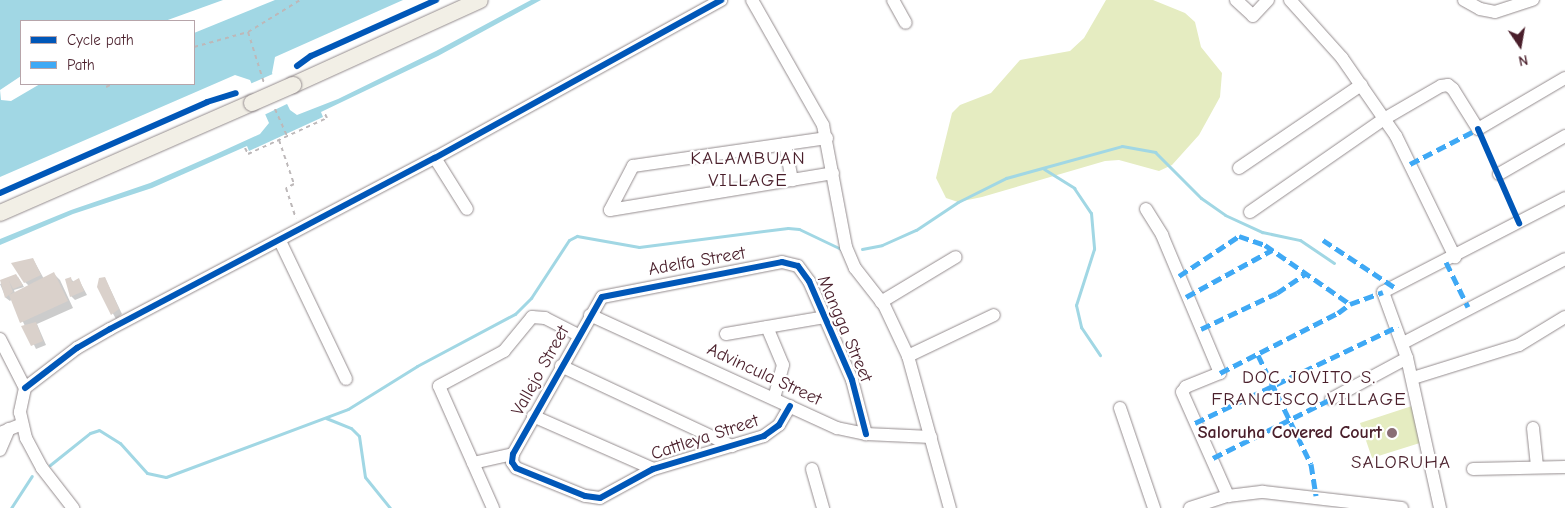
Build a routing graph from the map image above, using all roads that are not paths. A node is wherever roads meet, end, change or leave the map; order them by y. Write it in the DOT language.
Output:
graph roads {
  1 [pos="480,0"];
  2 [pos="721,0"];
  3 [pos="752,0"];
  4 [pos="893,0"];
  5 [pos="1236,0"];
  6 [pos="1268,0"];
  7 [pos="1290,0"];
  8 [pos="1464,0"];
  9 [pos="1532,0"];
  10 [pos="1516,3"];
  11 [pos="906,23"];
  12 [pos="1565,78"];
  13 [pos="1361,85"];
  14 [pos="1384,119"];
  15 [pos="1565,136"];
  16 [pos="828,138"];
  17 [pos="785,144"];
  18 [pos="435,158"];
  19 [pos="1240,168"];
  20 [pos="833,173"];
  21 [pos="1498,174"];
  22 [pos="792,180"];
  23 [pos="1565,198"];
  24 [pos="467,209"];
  25 [pos="1146,209"];
  26 [pos="1250,212"];
  27 [pos="0,213"];
  28 [pos="280,240"];
  29 [pos="956,257"];
  30 [pos="1455,257"];
  31 [pos="1565,259"];
  32 [pos="798,266"];
  33 [pos="602,297"];
  34 [pos="881,302"];
  35 [pos="994,314"];
  36 [pos="590,315"];
  37 [pos="825,317"];
  38 [pos="1565,317"];
  39 [pos="767,327"];
  40 [pos="726,334"];
  41 [pos="579,335"];
  42 [pos="0,339"];
  43 [pos="1403,342"];
  44 [pos="908,356"];
  45 [pos="1408,358"];
  46 [pos="561,366"];
  47 [pos="1413,378"];
  48 [pos="346,380"];
  49 [pos="25,388"];
  50 [pos="774,399"];
  51 [pos="1331,399"];
  52 [pos="790,406"];
  53 [pos="1120,408"];
  54 [pos="533,416"];
  55 [pos="22,424"];
  56 [pos="1533,428"];
  57 [pos="4,431"];
  58 [pos="866,434"];
  59 [pos="931,437"];
  60 [pos="732,446"];
  61 [pos="0,450"];
  62 [pos="512,458"];
  63 [pos="473,463"];
  64 [pos="1537,467"];
  65 [pos="1565,467"];
  66 [pos="653,469"];
  67 [pos="812,469"];
  68 [pos="1473,469"];
  69 [pos="1228,496"];
  70 [pos="72,508"];
  71 [pos="493,508"];
  72 [pos="824,508"];
  73 [pos="950,508"];
  74 [pos="1154,508"];
  75 [pos="1190,508"];
  76 [pos="1402,508"];
  77 [pos="1440,508"];
  1 -- 27 [label="main road, bridge"];
  2 -- 18 [label="street"];
  3 -- 16 [label="street"];
  4 -- 11 [label="street"];
  5 -- 6 [label="street"];
  7 -- 13 [label="street"];
  8 -- 10 [label="street"];
  9 -- 10 [label="street"];
  12 -- 14 [label="street"];
  13 -- 14 [label="street"];
  13 -- 19 [label="street"];
  14 -- 26 [label="street"];
  14 -- 30 [label="street"];
  15 -- 21 [label="street"];
  16 -- 17 [label="street"];
  16 -- 20 [label="street"];
  17 -- 22 [label="street"];
  17 -- 22 [label="street"];
  18 -- 24 [label="street"];
  18 -- 28 [label="street"];
  20 -- 22 [label="street"];
  20 -- 34 [label="street"];
  23 -- 30 [label="street"];
  25 -- 69 [label="street"];
  28 -- 48 [label="street"];
  28 -- 49 [label="street"];
  29 -- 34 [label="street"];
  30 -- 43 [label="street"];
  31 -- 43 [label="street"];
  32 -- 33 [label="street, Adelfa Street"];
  32 -- 37 [label="street, Mangga Street"];
  33 -- 36 [label="street, Vallejo Street"];
  34 -- 44 [label="street"];
  35 -- 44 [label="street"];
  36 -- 41 [label="street, Vallejo Street"];
  36 -- 50 [label="street, Advincula Street"];
  37 -- 39 [label="street"];
  37 -- 58 [label="street, Mangga Street"];
  38 -- 47 [label="street"];
  39 -- 40 [label="street"];
  39 -- 50 [label="street"];
  41 -- 46 [label="street, Vallejo Street"];
  41 -- 63 [label="street"];
  42 -- 49 [label="street"];
  43 -- 45 [label="street"];
  44 -- 59 [label="street"];
  45 -- 47 [label="street"];
  45 -- 51 [label="street"];
  46 -- 54 [label="street, Vallejo Street"];
  46 -- 60 [label="street"];
  47 -- 77 [label="street"];
  49 -- 55 [label="street"];
  50 -- 52 [label="street, Advincula Street"];
  52 -- 58 [label="street, Advincula Street"];
  52 -- 60 [label="street, Cattleya Street"];
  53 -- 74 [label="street"];
  54 -- 62 [label="street, Vallejo Street"];
  54 -- 66 [label="street"];
  55 -- 57 [label="street"];
  55 -- 70 [label="street"];
  56 -- 64 [label="street"];
  57 -- 61 [label="street"];
  58 -- 59 [label="street, Advincula Street"];
  59 -- 73 [label="street"];
  60 -- 66 [label="street, Cattleya Street"];
  62 -- 63 [label="street"];
  62 -- 66 [label="street, Cattleya Street"];
  63 -- 71 [label="street"];
  64 -- 65 [label="street"];
  64 -- 68 [label="street"];
  67 -- 72 [label="street"];
  69 -- 75 [label="street"];
  69 -- 76 [label="street"];
}
